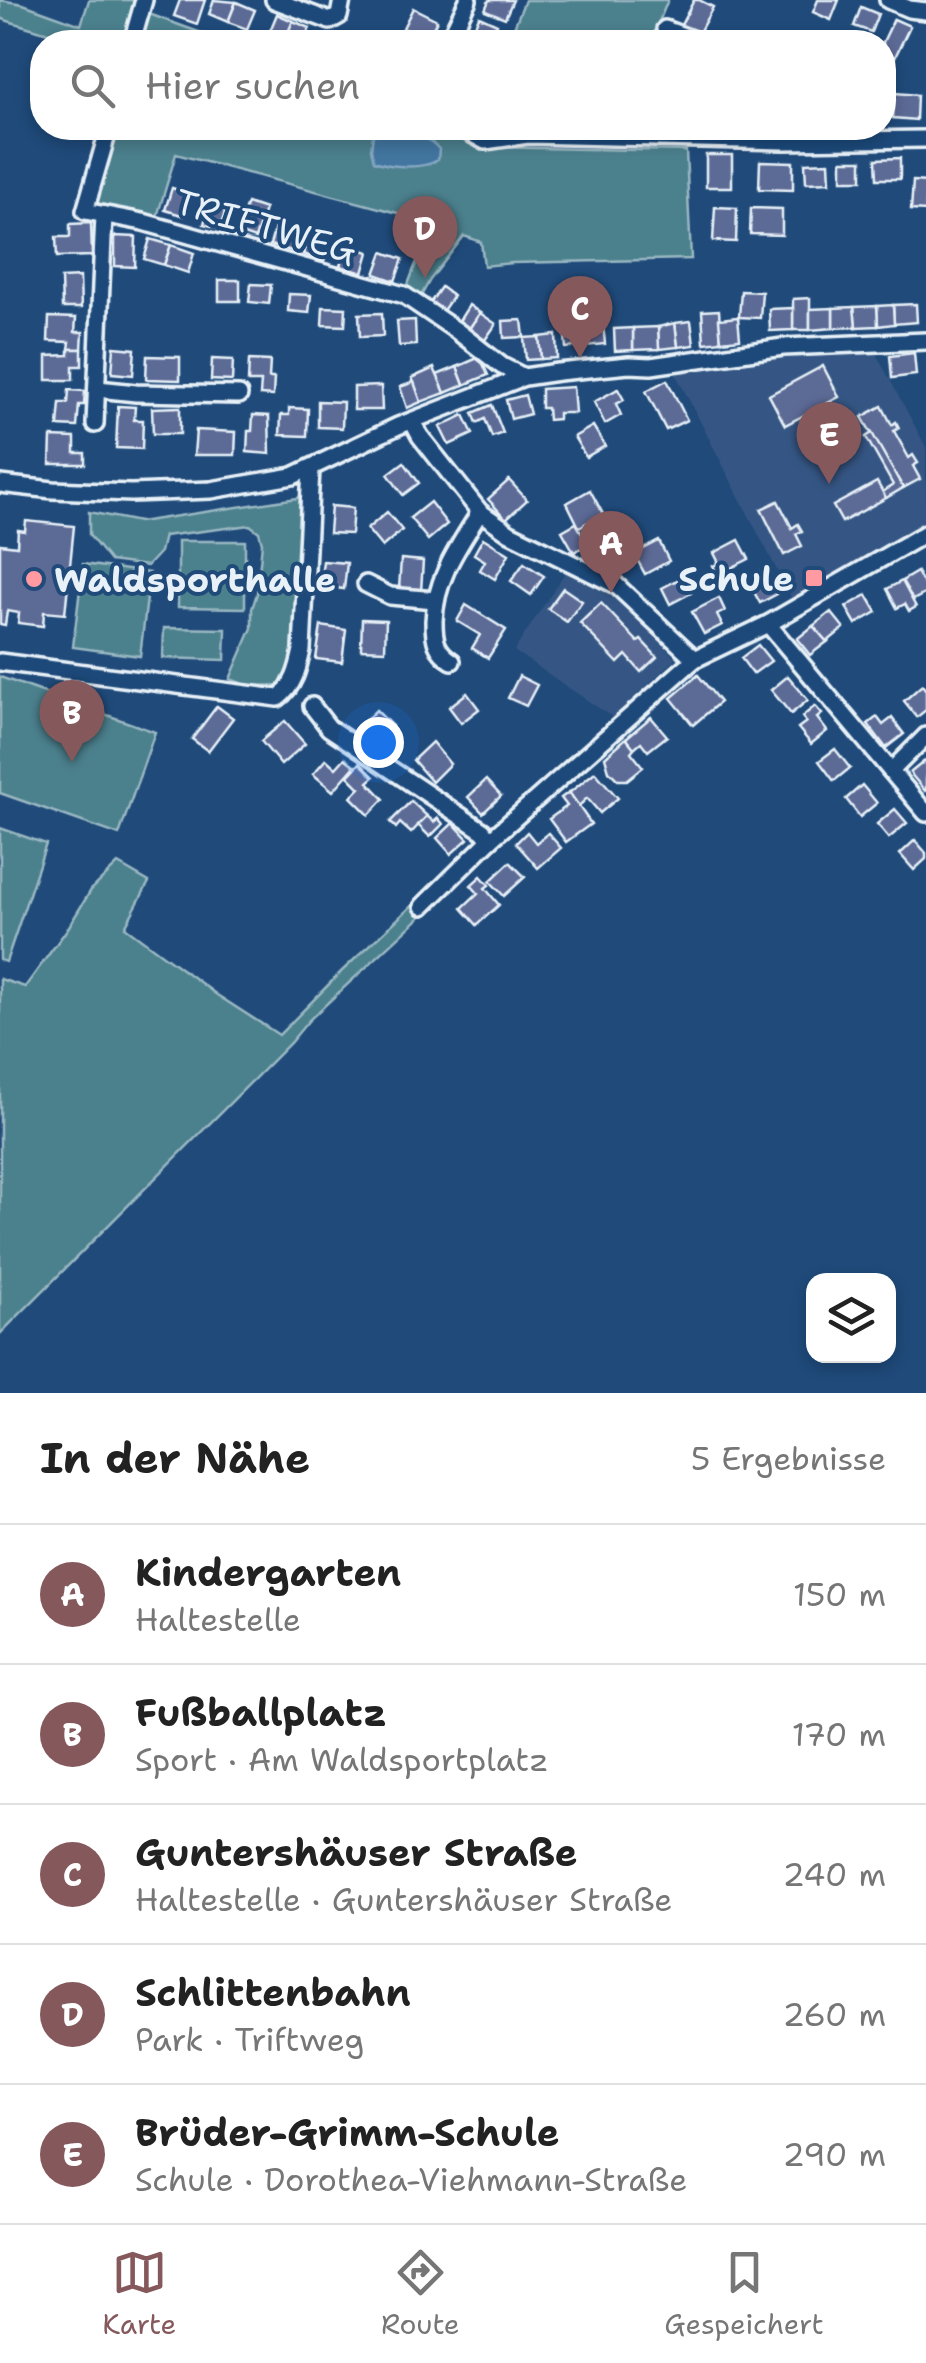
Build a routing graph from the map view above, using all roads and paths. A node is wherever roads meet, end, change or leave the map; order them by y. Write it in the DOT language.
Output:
graph roads {
  1 [pos="144,0"];
  2 [pos="274,0"];
  3 [pos="342,0"];
  4 [pos="468,0"];
  5 [pos="888,0"];
  6 [pos="926,12"];
  7 [pos="665,28"];
  8 [pos="135,30"];
  9 [pos="454,30"];
  10 [pos="670,30"];
  11 [pos="896,138"];
  12 [pos="926,139"];
  13 [pos="106,140"];
  14 [pos="104,215"];
  15 [pos="926,341"];
  16 [pos="524,378"];
  17 [pos="98,389"];
  18 [pos="239,395"];
  19 [pos="412,421"];
  20 [pos="96,424"];
  21 [pos="311,469"];
  22 [pos="0,484"];
  23 [pos="480,512"];
  24 [pos="926,533"];
  25 [pos="366,584"];
  26 [pos="434,600"];
  27 [pos="768,624"];
  28 [pos="695,659"];
  29 [pos="0,662"];
  30 [pos="452,662"];
  31 [pos="312,706"];
  32 [pos="926,736"];
  33 [pos="892,771"];
  34 [pos="926,814"];
  35 [pos="490,840"];
  36 [pos="424,906"];
  1 -- 8 [label="street"];
  2 -- 3 [label="street"];
  4 -- 9 [label="street"];
  5 -- 6 [label="street"];
  7 -- 10 [label="street"];
  11 -- 12 [label="street"];
  13 -- 14 [label="street, TRIFTWEG"];
  14 -- 16 [label="street, TRIFTWEG"];
  14 -- 17 [label="street"];
  15 -- 16 [label="street"];
  16 -- 19 [label="street"];
  17 -- 18 [label="street"];
  17 -- 20 [label="street"];
  19 -- 21 [label="street"];
  19 -- 23 [label="street"];
  21 -- 22 [label="street"];
  21 -- 29 [label="street"];
  23 -- 26 [label="street"];
  23 -- 28 [label="street"];
  24 -- 27 [label="street"];
  25 -- 26 [label="street"];
  26 -- 30 [label="street"];
  27 -- 28 [label="street"];
  27 -- 33 [label="street"];
  28 -- 35 [label="street"];
  31 -- 35 [label="street"];
  32 -- 33 [label="street"];
  33 -- 34 [label="street"];
  35 -- 36 [label="street"];
}
